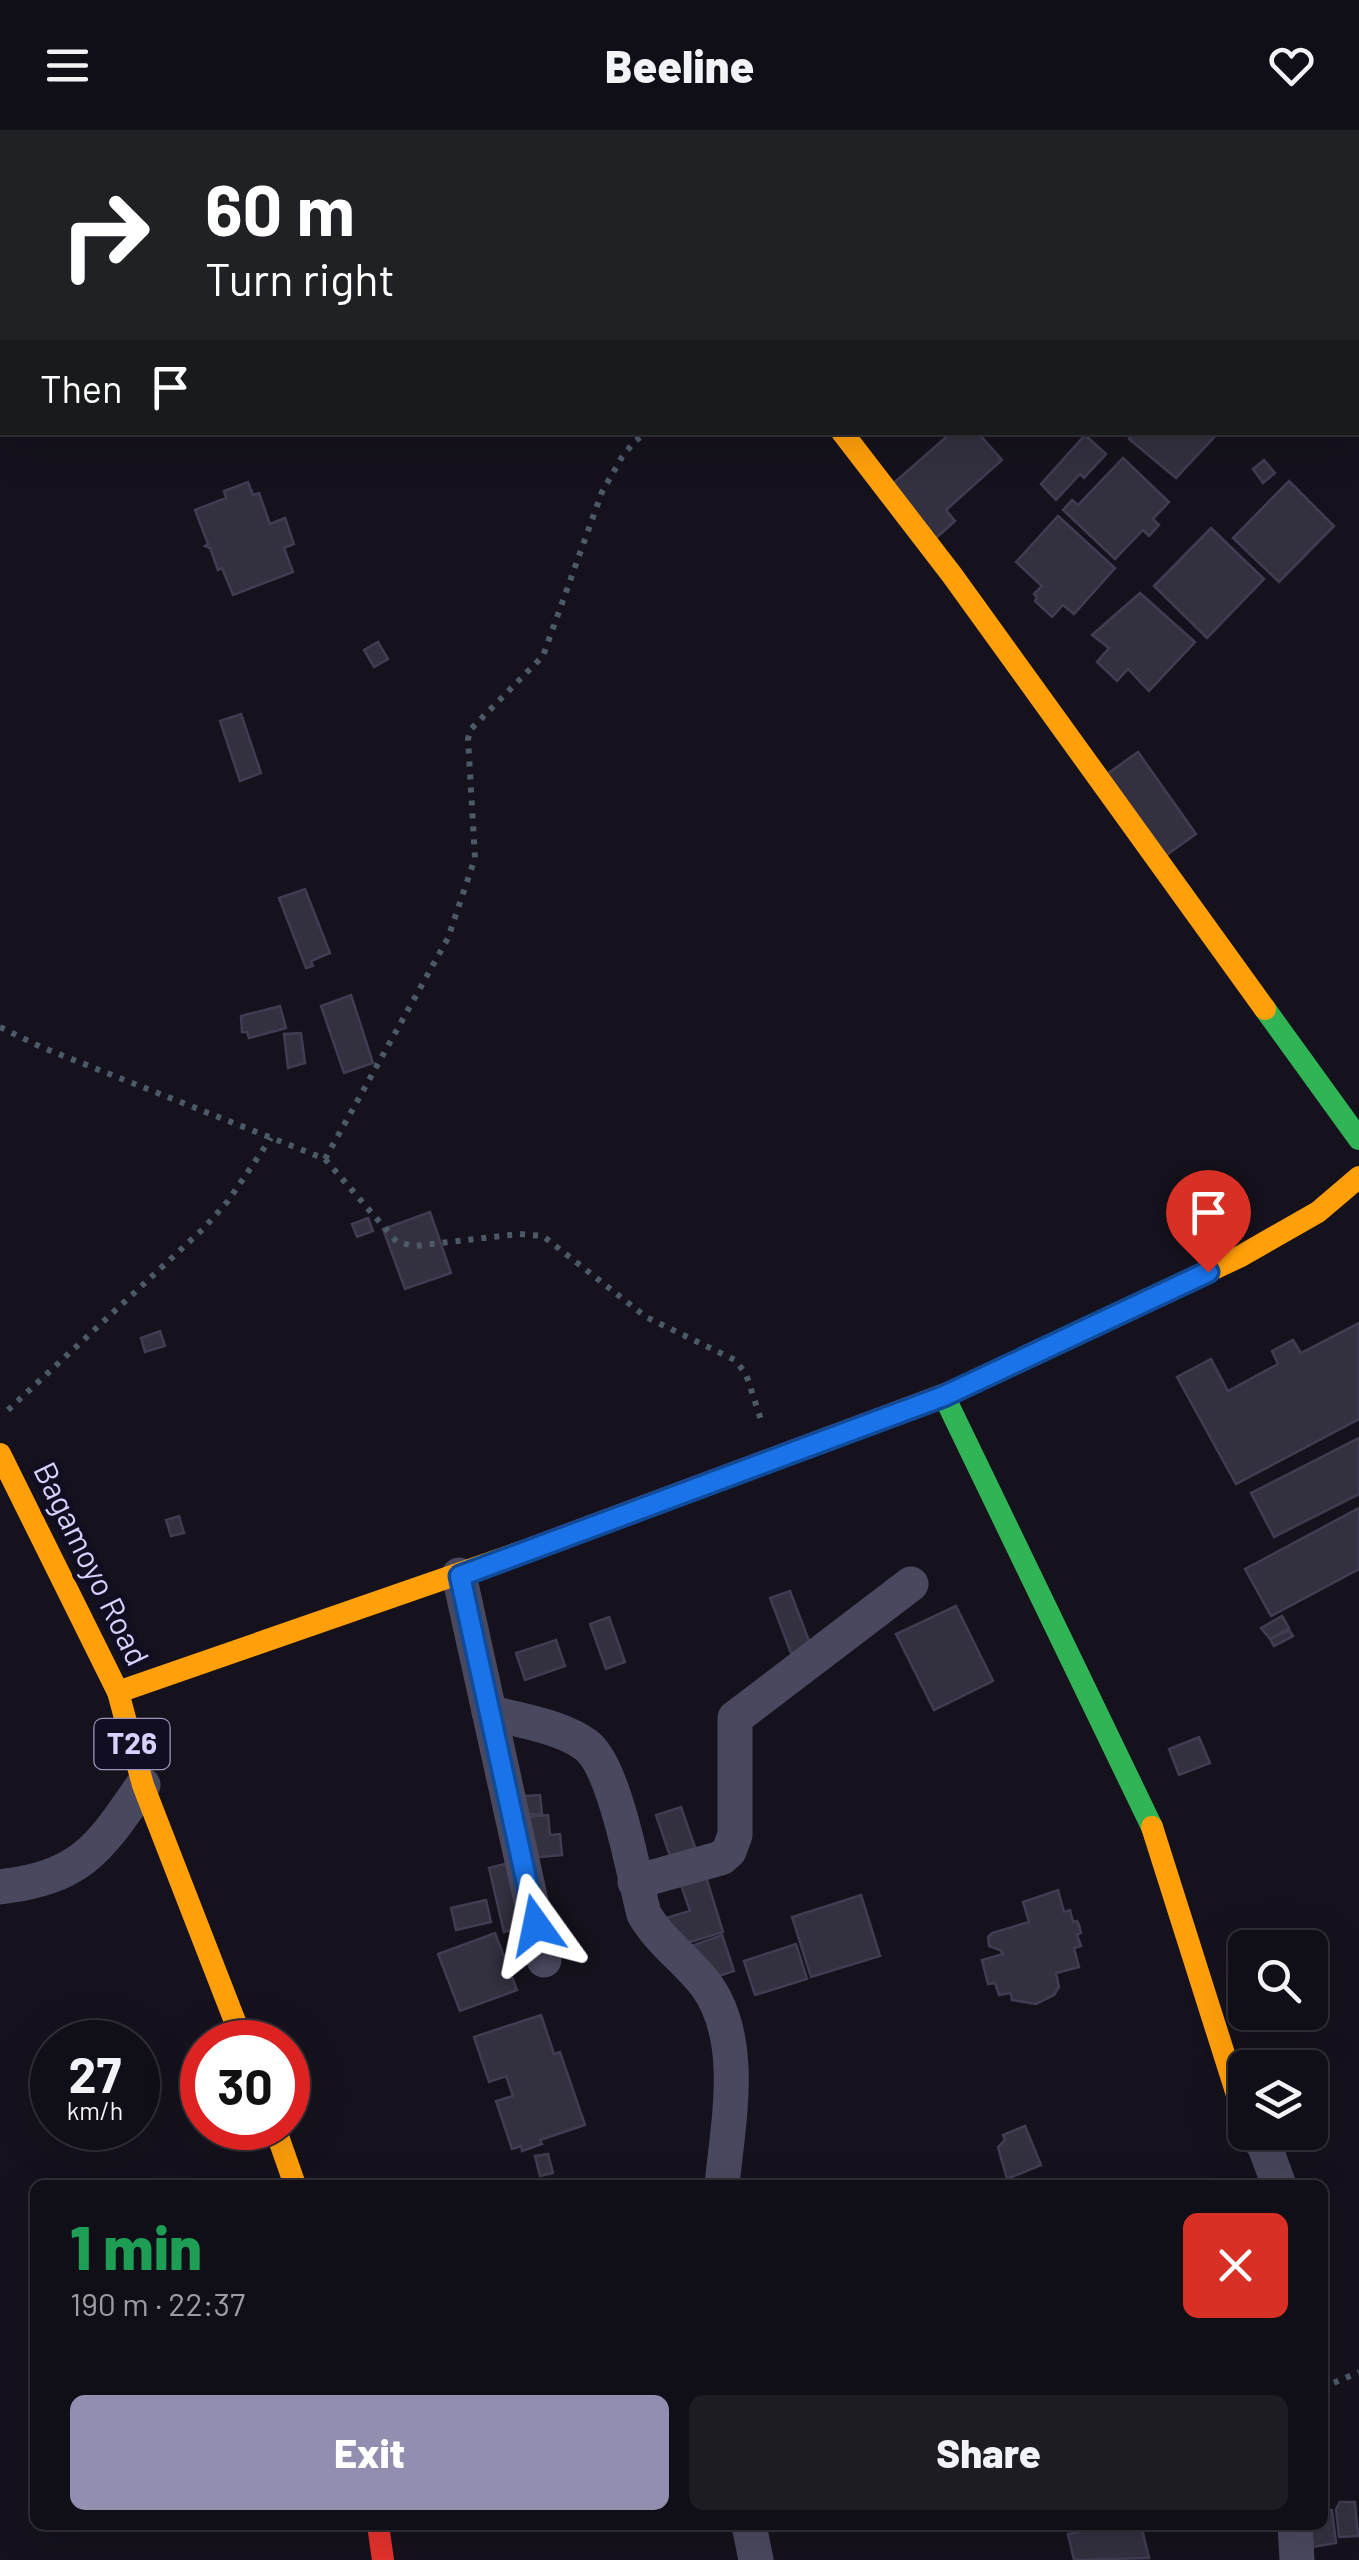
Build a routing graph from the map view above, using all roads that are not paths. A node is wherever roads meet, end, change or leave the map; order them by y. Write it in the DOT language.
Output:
graph roads {
  1 [pos="844,435"];
  2 [pos="1359,1139"];
  3 [pos="1359,1178"];
  4 [pos="944,1396"];
  5 [pos="0,1454"];
  6 [pos="460,1576"];
  7 [pos="911,1584"];
  8 [pos="118,1692"];
  9 [pos="490,1712"];
  10 [pos="143,1786"];
  11 [pos="636,1882"];
  12 [pos="0,1887"];
  13 [pos="544,1960"];
  14 [pos="234,2020"];
  15 [pos="1228,2067"];
  16 [pos="283,2150"];
  17 [pos="1266,2150"];
  18 [pos="293,2180"];
  19 [pos="722,2180"];
  20 [pos="1276,2180"];
  21 [pos="379,2530"];
  22 [pos="751,2530"];
  23 [pos="1295,2530"];
  24 [pos="383,2560"];
  25 [pos="756,2560"];
  26 [pos="1297,2560"];
  1 -- 2 [label="main road"];
  3 -- 4 [label="main road"];
  4 -- 6 [label="main road"];
  4 -- 15 [label="main road"];
  5 -- 8 [label="main road, Bagamoyo Road / T26"];
  6 -- 8 [label="main road"];
  6 -- 9 [label="street"];
  7 -- 11 [label="street"];
  8 -- 10 [label="main road, Bagamoyo Road / T26"];
  9 -- 11 [label="street"];
  9 -- 13 [label="street"];
  10 -- 12 [label="street"];
  10 -- 14 [label="main road, Bagamoyo Road / T26"];
  11 -- 19 [label="street"];
  16 -- 18 [label="main road"];
  17 -- 20 [label="street"];
  21 -- 24 [label="main road"];
  22 -- 25 [label="street"];
  23 -- 26 [label="street"];
}
